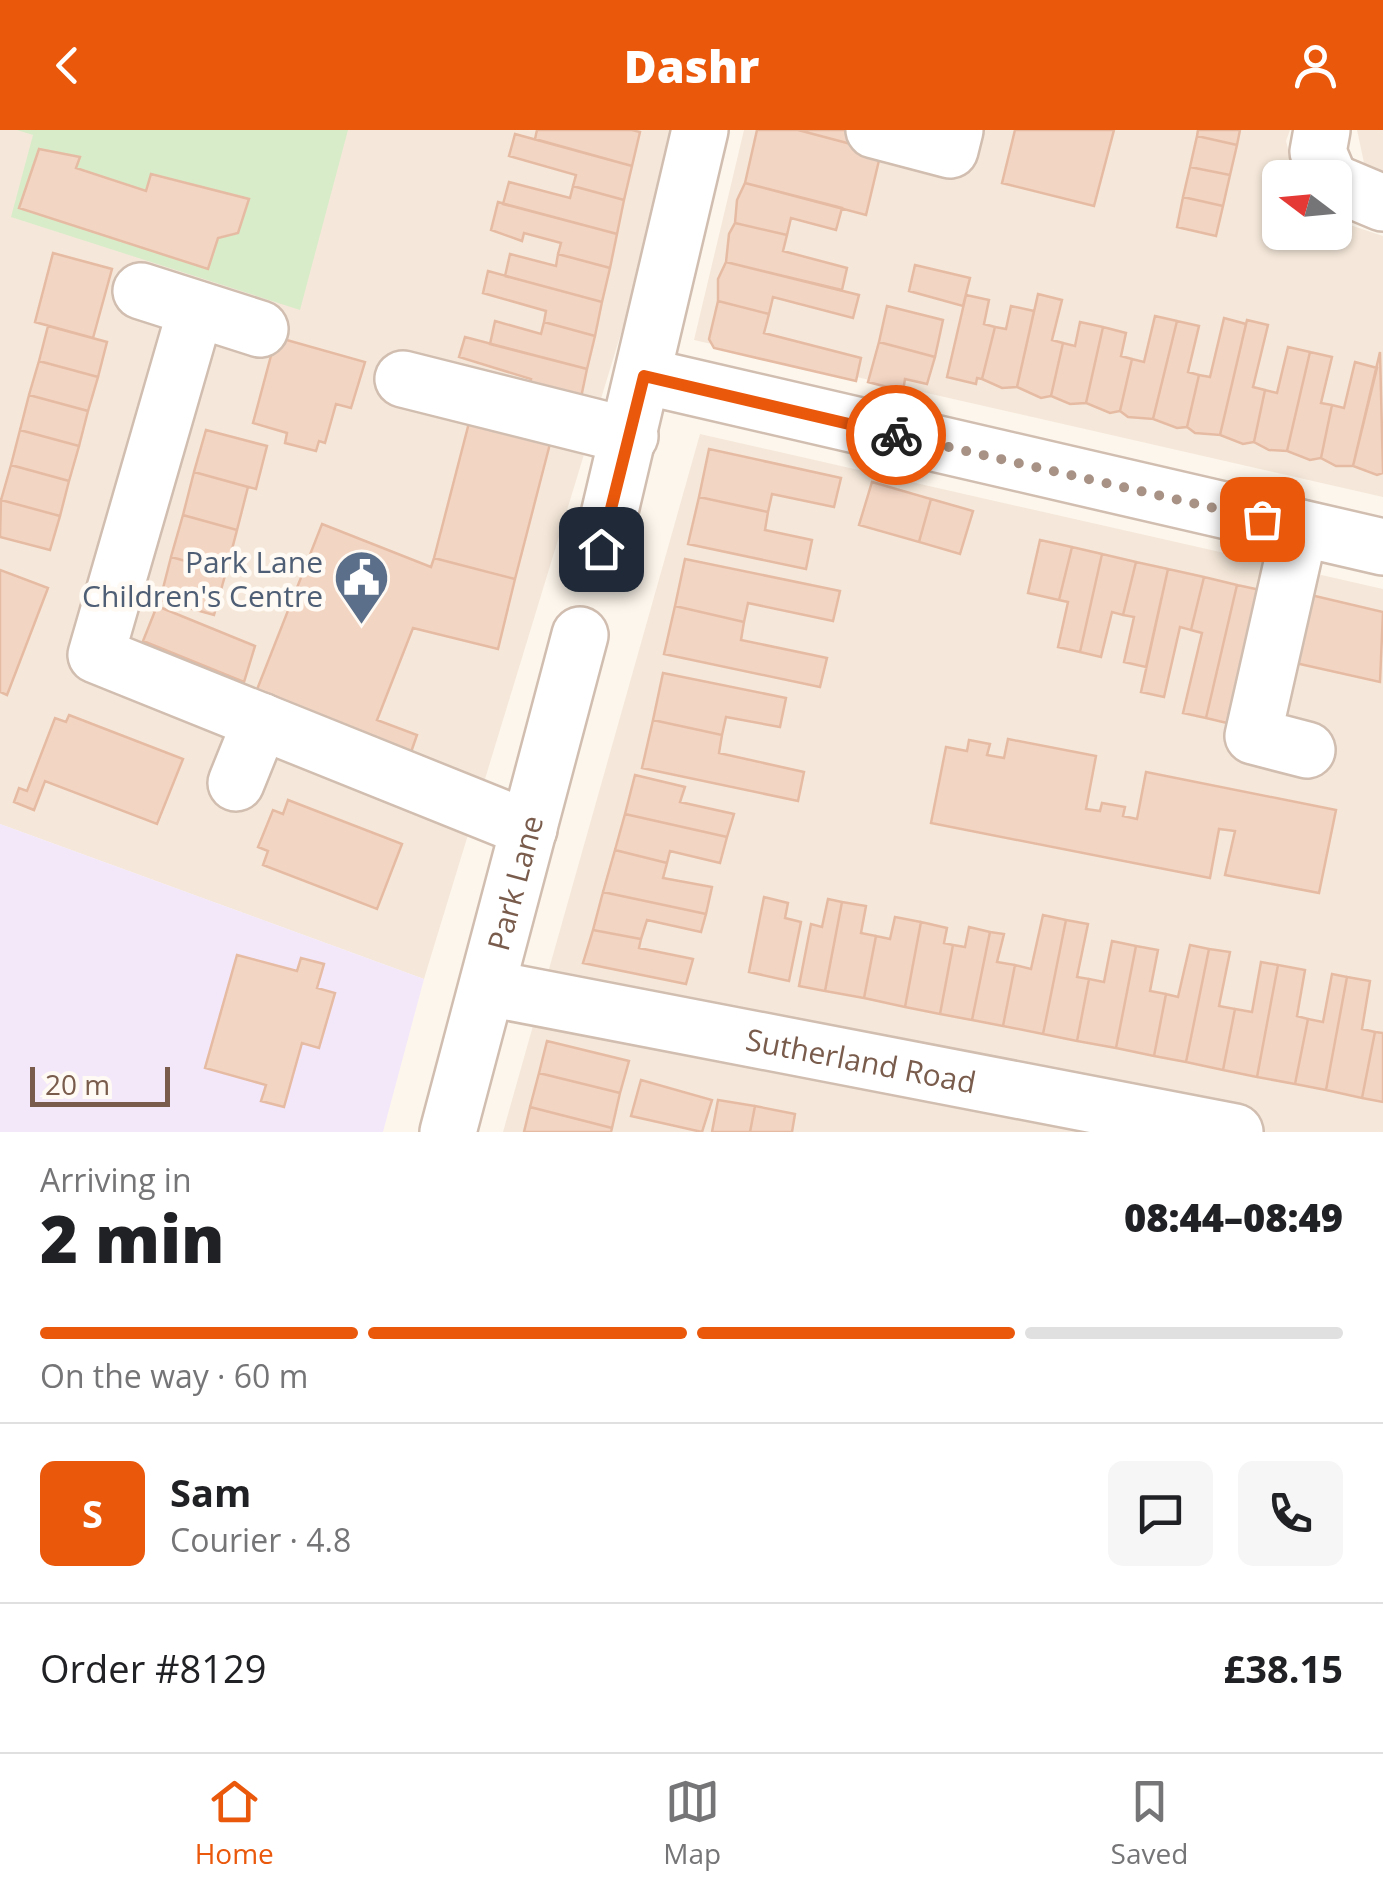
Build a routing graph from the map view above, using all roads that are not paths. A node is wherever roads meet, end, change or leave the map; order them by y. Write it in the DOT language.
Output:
graph roads {
  1 [pos="700,130"];
  2 [pos="874,130"];
  3 [pos="955,130"];
  4 [pos="1322,130"];
  5 [pos="1321,160"];
  6 [pos="1352,191"];
  7 [pos="1383,203"];
  8 [pos="141,290"];
  9 [pos="196,309"];
  10 [pos="260,329"];
  11 [pos="644,376"];
  12 [pos="403,380"];
  13 [pos="630,436"];
  14 [pos="1300,528"];
  15 [pos="1383,547"];
  16 [pos="601,549"];
  17 [pos="580,635"];
  18 [pos="261,721"];
  19 [pos="1307,750"];
  20 [pos="236,783"];
  21 [pos="529,828"];
  22 [pos="488,988"];
  23 [pos="448,1132"];
  24 [pos="1234,1132"];
  1 -- 11 [label="street"];
  2 -- 3 [label="street"];
  4 -- 5 [label="street"];
  6 -- 7 [label="street"];
  8 -- 9 [label="street"];
  9 -- 10 [label="street"];
  9 -- 18 [label="street"];
  11 -- 13 [label="street"];
  11 -- 14 [label="street"];
  12 -- 13 [label="street"];
  13 -- 16 [label="street"];
  14 -- 15 [label="street"];
  14 -- 19 [label="street"];
  17 -- 21 [label="street, Park Lane"];
  18 -- 20 [label="street"];
  18 -- 21 [label="street"];
  21 -- 22 [label="street, Park Lane"];
  22 -- 23 [label="street, Park Lane"];
  22 -- 24 [label="street, Sutherland Road"];
}
